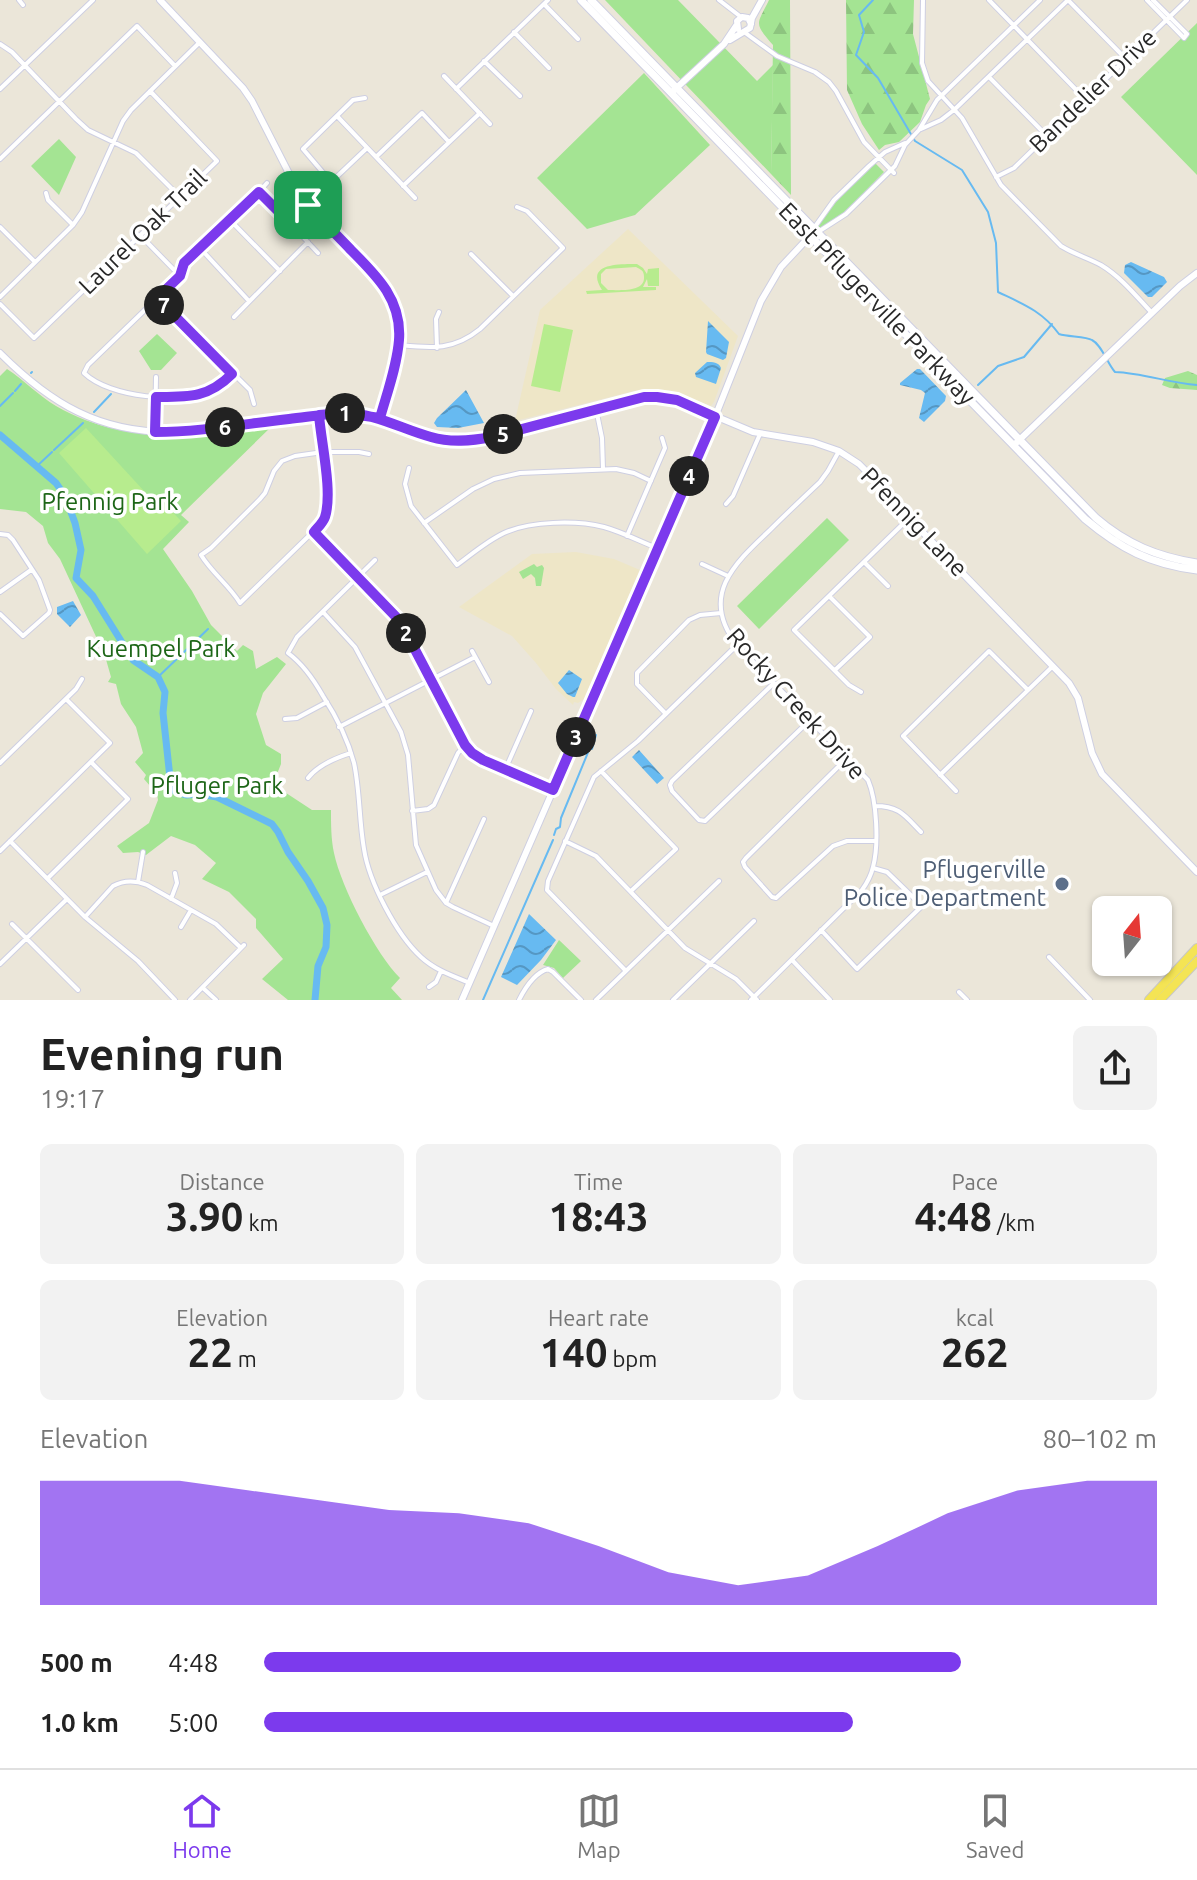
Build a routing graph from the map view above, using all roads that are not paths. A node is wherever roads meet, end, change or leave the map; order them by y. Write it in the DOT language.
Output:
graph roads {
  1 [pos="93,0"];
  2 [pos="160,0"];
  3 [pos="581,0"];
  4 [pos="591,0"];
  5 [pos="719,0"];
  6 [pos="762,0"];
  7 [pos="923,0"];
  8 [pos="989,0"];
  9 [pos="1040,0"];
  10 [pos="1068,0"];
  11 [pos="1147,0"];
  12 [pos="1153,0"];
  13 [pos="1187,0"];
  14 [pos="546,2"];
  15 [pos="724,5"];
  16 [pos="757,10"];
  17 [pos="744,17"];
  18 [pos="1168,18"];
  19 [pos="736,25"];
  20 [pos="751,25"];
  21 [pos="1014,25"];
  22 [pos="514,32"];
  23 [pos="743,32"];
  24 [pos="578,39"];
  25 [pos="1027,40"];
  26 [pos="200,42"];
  27 [pos="0,44"];
  28 [pos="724,44"];
  29 [pos="770,51"];
  30 [pos="1126,59"];
  31 [pos="484,61"];
  32 [pos="25,65"];
  33 [pos="175,66"];
  34 [pos="549,68"];
  35 [pos="444,76"];
  36 [pos="989,77"];
  37 [pos="0,89"];
  38 [pos="456,89"];
  39 [pos="150,91"];
  40 [pos="674,91"];
  41 [pos="941,95"];
  42 [pos="520,96"];
  43 [pos="365,98"];
  44 [pos="1085,99"];
  45 [pos="60,101"];
  46 [pos="954,110"];
  47 [pos="480,113"];
  48 [pos="337,116"];
  49 [pos="490,124"];
  50 [pos="919,130"];
  51 [pos="1047,136"];
  52 [pos="113,142"];
  53 [pos="449,142"];
  54 [pos="907,142"];
  55 [pos="367,148"];
  56 [pos="376,157"];
  57 [pos="878,158"];
  58 [pos="0,159"];
  59 [pos="892,171"];
  60 [pos="996,177"];
  61 [pos="331,182"];
  62 [pos="267,183"];
  63 [pos="403,186"];
  64 [pos="259,192"];
  65 [pos="46,193"];
  66 [pos="179,197"];
  67 [pos="415,198"];
  68 [pos="308,205"];
  69 [pos="517,207"];
  70 [pos="230,220"];
  71 [pos="289,222"];
  72 [pos="73,225"];
  73 [pos="0,227"];
  74 [pos="814,232"];
  75 [pos="140,235"];
  76 [pos="308,242"];
  77 [pos="200,248"];
  78 [pos="318,253"];
  79 [pos="471,254"];
  80 [pos="35,262"];
  81 [pos="280,271"];
  82 [pos="1197,273"];
  83 [pos="180,276"];
  84 [pos="513,296"];
  85 [pos="0,297"];
  86 [pos="157,298"];
  87 [pos="249,301"];
  88 [pos="0,304"];
  89 [pos="439,312"];
  90 [pos="1152,313"];
  91 [pos="234,317"];
  92 [pos="398,345"];
  93 [pos="437,348"];
  94 [pos="0,353"];
  95 [pos="232,374"];
  96 [pos="156,377"];
  97 [pos="156,397"];
  98 [pos="254,404"];
  99 [pos="596,409"];
  100 [pos="319,415"];
  101 [pos="715,417"];
  102 [pos="380,418"];
  103 [pos="155,432"];
  104 [pos="760,434"];
  105 [pos="662,438"];
  106 [pos="1017,443"];
  107 [pos="839,451"];
  108 [pos="323,452"];
  109 [pos="369,454"];
  110 [pos="409,468"];
  111 [pos="603,469"];
  112 [pos="651,481"];
  113 [pos="726,504"];
  114 [pos="909,518"];
  115 [pos="424,523"];
  116 [pos="314,532"];
  117 [pos="0,534"];
  118 [pos="627,536"];
  119 [pos="657,548"];
  120 [pos="375,560"];
  121 [pos="864,562"];
  122 [pos="1197,563"];
  123 [pos="702,564"];
  124 [pos="1175,564"];
  125 [pos="31,570"];
  126 [pos="1197,570"];
  127 [pos="728,576"];
  128 [pos="358,577"];
  129 [pos="888,586"];
  130 [pos="0,592"];
  131 [pos="829,596"];
  132 [pos="323,611"];
  133 [pos="721,613"];
  134 [pos="0,614"];
  135 [pos="737,645"];
  136 [pos="472,651"];
  137 [pos="475,657"];
  138 [pos="1053,666"];
  139 [pos="835,670"];
  140 [pos="82,679"];
  141 [pos="431,680"];
  142 [pos="489,682"];
  143 [pos="774,683"];
  144 [pos="1028,690"];
  145 [pos="861,692"];
  146 [pos="66,699"];
  147 [pos="327,702"];
  148 [pos="386,703"];
  149 [pos="531,711"];
  150 [pos="666,714"];
  151 [pos="285,719"];
  152 [pos="810,720"];
  153 [pos="339,727"];
  154 [pos="465,745"];
  155 [pos="351,753"];
  156 [pos="847,758"];
  157 [pos="91,762"];
  158 [pos="0,763"];
  159 [pos="505,770"];
  160 [pos="601,771"];
  161 [pos="940,775"];
  162 [pos="308,778"];
  163 [pos="553,790"];
  164 [pos="956,791"];
  165 [pos="875,806"];
  166 [pos="412,811"];
  167 [pos="484,819"];
  168 [pos="921,832"];
  169 [pos="10,841"];
  170 [pos="565,841"];
  171 [pos="875,841"];
  172 [pos="0,851"];
  173 [pos="143,852"];
  174 [pos="873,868"];
  175 [pos="427,872"];
  176 [pos="1197,872"];
  177 [pos="175,873"];
  178 [pos="48,878"];
  179 [pos="719,881"];
  180 [pos="138,882"];
  181 [pos="630,891"];
  182 [pos="380,895"];
  183 [pos="67,899"];
  184 [pos="171,899"];
  185 [pos="446,903"];
  186 [pos="191,910"];
  187 [pos="85,917"];
  188 [pos="754,921"];
  189 [pos="12,924"];
  190 [pos="494,926"];
  191 [pos="181,927"];
  192 [pos="667,930"];
  193 [pos="821,930"];
  194 [pos="26,940"];
  195 [pos="1197,948"];
  196 [pos="1049,957"];
  197 [pos="792,960"];
  198 [pos="1197,961"];
  199 [pos="0,964"];
  200 [pos="711,964"];
  201 [pos="441,971"];
  202 [pos="626,971"];
  203 [pos="470,983"];
  204 [pos="429,987"];
  205 [pos="203,988"];
  206 [pos="78,990"];
  207 [pos="959,992"];
  208 [pos="754,999"];
  209 [pos="175,1000"];
  210 [pos="190,1000"];
  211 [pos="216,1000"];
  212 [pos="463,1000"];
  213 [pos="519,1000"];
  214 [pos="581,1000"];
  215 [pos="596,1000"];
  216 [pos="673,1000"];
  217 [pos="830,1000"];
  218 [pos="967,1000"];
  219 [pos="1090,1000"];
  220 [pos="1149,1000"];
  221 [pos="1160,1000"];
  1 -- 32 [label="street"];
  2 -- 26 [label="street"];
  3 -- 40 [label="main road, East Pflugerville Parkway"];
  4 -- 40 [label="main road, East Pflugerville Parkway"];
  5 -- 15 [label="street"];
  6 -- 16 [label="street"];
  7 -- 41 [label="street"];
  8 -- 21 [label="street"];
  9 -- 21 [label="street"];
  10 -- 25 [label="street"];
  10 -- 30 [label="street"];
  11 -- 18 [label="street"];
  12 -- 18 [label="street"];
  13 -- 18 [label="street, Bandelier Drive"];
  14 -- 22 [label="street"];
  14 -- 24 [label="street"];
  15 -- 17 [label="street"];
  15 -- 19 [label="street"];
  16 -- 17 [label="street"];
  16 -- 20 [label="street"];
  17 -- 19 [label="street"];
  17 -- 20 [label="street"];
  18 -- 18 [label="street"];
  18 -- 30 [label="street, Bandelier Drive"];
  19 -- 23 [label="street"];
  19 -- 28 [label="street"];
  20 -- 23 [label="street"];
  20 -- 29 [label="street"];
  21 -- 25 [label="street"];
  21 -- 41 [label="street"];
  22 -- 31 [label="street"];
  22 -- 34 [label="street"];
  23 -- 28 [label="street"];
  23 -- 29 [label="street"];
  25 -- 36 [label="street"];
  25 -- 44 [label="street"];
  26 -- 33 [label="street"];
  26 -- 68 [label="street"];
  27 -- 32 [label="street"];
  28 -- 40 [label="street"];
  29 -- 57 [label="street"];
  30 -- 44 [label="street, Bandelier Drive"];
  31 -- 38 [label="street"];
  31 -- 42 [label="street"];
  32 -- 37 [label="street"];
  32 -- 45 [label="street"];
  33 -- 39 [label="street"];
  33 -- 45 [label="street"];
  35 -- 38 [label="street"];
  36 -- 46 [label="street"];
  36 -- 51 [label="street"];
  38 -- 47 [label="street"];
  39 -- 52 [label="street"];
  39 -- 66 [label="street, Laurel Oak Trail"];
  40 -- 74 [label="main road, East Pflugerville Parkway"];
  41 -- 46 [label="street"];
  41 -- 50 [label="street"];
  43 -- 48 [label="street"];
  44 -- 51 [label="street, Bandelier Drive"];
  45 -- 52 [label="street"];
  45 -- 58 [label="street"];
  46 -- 50 [label="street"];
  46 -- 60 [label="street"];
  47 -- 49 [label="street"];
  47 -- 53 [label="street"];
  48 -- 55 [label="street"];
  48 -- 61 [label="street"];
  50 -- 54 [label="street"];
  51 -- 60 [label="street, Bandelier Drive"];
  52 -- 66 [label="street"];
  52 -- 72 [label="street"];
  53 -- 56 [label="street"];
  53 -- 63 [label="street"];
  54 -- 57 [label="street"];
  54 -- 59 [label="street"];
  55 -- 56 [label="street"];
  55 -- 61 [label="street"];
  56 -- 63 [label="street"];
  57 -- 59 [label="street"];
  57 -- 74 [label="street"];
  59 -- 74 [label="street"];
  60 -- 90 [label="street"];
  61 -- 68 [label="street"];
  62 -- 64 [label="street"];
  63 -- 67 [label="street"];
  64 -- 70 [label="street"];
  64 -- 71 [label="street"];
  65 -- 72 [label="street"];
  66 -- 75 [label="street, Laurel Oak Trail"];
  68 -- 71 [label="street"];
  68 -- 92 [label="street"];
  69 -- 84 [label="street"];
  70 -- 77 [label="street"];
  70 -- 81 [label="street"];
  71 -- 76 [label="street"];
  72 -- 80 [label="street"];
  73 -- 80 [label="street"];
  74 -- 101 [label="street"];
  74 -- 106 [label="main road, East Pflugerville Parkway"];
  75 -- 83 [label="street"];
  75 -- 88 [label="street, Laurel Oak Trail"];
  76 -- 78 [label="street"];
  76 -- 81 [label="street"];
  77 -- 83 [label="street"];
  77 -- 87 [label="street"];
  79 -- 84 [label="street"];
  80 -- 85 [label="street"];
  81 -- 87 [label="street"];
  82 -- 90 [label="street"];
  83 -- 86 [label="street"];
  84 -- 93 [label="street"];
  86 -- 95 [label="street"];
  86 -- 97 [label="street"];
  87 -- 91 [label="street"];
  89 -- 93 [label="street"];
  90 -- 106 [label="street"];
  92 -- 93 [label="street"];
  92 -- 102 [label="street"];
  94 -- 103 [label="street, Pfennig Lane"];
  95 -- 97 [label="street"];
  95 -- 98 [label="street"];
  96 -- 97 [label="street"];
  97 -- 103 [label="street"];
  99 -- 101 [label="street, Pfennig Lane"];
  99 -- 102 [label="street, Pfennig Lane"];
  99 -- 111 [label="street"];
  100 -- 102 [label="street, Pfennig Lane"];
  100 -- 103 [label="street, Pfennig Lane"];
  100 -- 108 [label="street"];
  101 -- 104 [label="street, Pfennig Lane"];
  101 -- 119 [label="street"];
  104 -- 107 [label="street, Pfennig Lane"];
  104 -- 113 [label="street"];
  105 -- 112 [label="street"];
  106 -- 124 [label="main road, East Pflugerville Parkway"];
  107 -- 114 [label="street, Pfennig Lane"];
  107 -- 127 [label="street, Rocky Creek Drive"];
  108 -- 109 [label="street"];
  108 -- 116 [label="street"];
  108 -- 116 [label="street"];
  110 -- 115 [label="street"];
  111 -- 112 [label="street"];
  111 -- 115 [label="street"];
  112 -- 118 [label="street"];
  114 -- 121 [label="street"];
  114 -- 138 [label="street, Pfennig Lane"];
  115 -- 118 [label="street"];
  116 -- 128 [label="street"];
  117 -- 125 [label="street"];
  118 -- 119 [label="street"];
  119 -- 163 [label="street"];
  120 -- 128 [label="street"];
  121 -- 129 [label="street"];
  121 -- 131 [label="street"];
  122 -- 124 [label="main road, East Pflugerville Parkway"];
  123 -- 127 [label="street"];
  124 -- 126 [label="main road, East Pflugerville Parkway"];
  125 -- 130 [label="street"];
  125 -- 134 [label="street"];
  127 -- 133 [label="street, Rocky Creek Drive"];
  128 -- 132 [label="street"];
  128 -- 141 [label="street"];
  131 -- 139 [label="street"];
  131 -- 139 [label="street"];
  132 -- 147 [label="street"];
  132 -- 148 [label="street"];
  133 -- 135 [label="street, Rocky Creek Drive"];
  133 -- 150 [label="street"];
  135 -- 143 [label="street, Rocky Creek Drive"];
  135 -- 150 [label="street"];
  136 -- 137 [label="street"];
  137 -- 141 [label="street"];
  137 -- 142 [label="street"];
  138 -- 144 [label="street"];
  138 -- 176 [label="street, Pfennig Lane"];
  139 -- 145 [label="street"];
  140 -- 146 [label="street"];
  141 -- 148 [label="street"];
  141 -- 154 [label="street"];
  143 -- 152 [label="street, Rocky Creek Drive"];
  143 -- 152 [label="street"];
  144 -- 161 [label="street"];
  144 -- 161 [label="street"];
  146 -- 157 [label="street"];
  146 -- 158 [label="street"];
  147 -- 151 [label="street"];
  147 -- 153 [label="street"];
  148 -- 153 [label="street"];
  148 -- 166 [label="street"];
  149 -- 159 [label="street"];
  150 -- 160 [label="street"];
  152 -- 156 [label="street, Rocky Creek Drive"];
  153 -- 155 [label="street"];
  154 -- 159 [label="street"];
  154 -- 166 [label="street"];
  155 -- 162 [label="street"];
  155 -- 182 [label="street"];
  156 -- 165 [label="street, Rocky Creek Drive"];
  156 -- 171 [label="street"];
  157 -- 169 [label="street"];
  157 -- 178 [label="street"];
  159 -- 163 [label="street"];
  160 -- 170 [label="street"];
  160 -- 181 [label="street"];
  161 -- 164 [label="street"];
  163 -- 190 [label="street"];
  165 -- 168 [label="street"];
  165 -- 171 [label="street, Rocky Creek Drive"];
  166 -- 175 [label="street"];
  167 -- 185 [label="street"];
  169 -- 172 [label="street"];
  169 -- 178 [label="street"];
  170 -- 181 [label="street"];
  170 -- 202 [label="street"];
  171 -- 174 [label="street, Rocky Creek Drive"];
  173 -- 180 [label="street"];
  174 -- 193 [label="street, Rocky Creek Drive"];
  174 -- 193 [label="street"];
  175 -- 182 [label="street"];
  175 -- 185 [label="street"];
  177 -- 184 [label="street"];
  178 -- 183 [label="street"];
  179 -- 192 [label="street"];
  180 -- 184 [label="street"];
  180 -- 187 [label="street"];
  181 -- 192 [label="street"];
  182 -- 201 [label="street"];
  183 -- 187 [label="street"];
  183 -- 194 [label="street"];
  184 -- 186 [label="street"];
  185 -- 190 [label="street"];
  186 -- 191 [label="street"];
  186 -- 205 [label="street"];
  187 -- 209 [label="street"];
  188 -- 200 [label="street"];
  189 -- 194 [label="street"];
  190 -- 203 [label="street"];
  192 -- 200 [label="street"];
  192 -- 202 [label="street"];
  193 -- 197 [label="street, Rocky Creek Drive"];
  194 -- 199 [label="street"];
  194 -- 206 [label="street"];
  195 -- 220 [label="main road"];
  196 -- 219 [label="street"];
  197 -- 208 [label="street, Rocky Creek Drive"];
  197 -- 217 [label="street"];
  198 -- 221 [label="main road"];
  200 -- 208 [label="street"];
  200 -- 216 [label="street"];
  201 -- 203 [label="street"];
  201 -- 204 [label="street"];
  202 -- 215 [label="street"];
  203 -- 212 [label="street"];
  205 -- 210 [label="street"];
  205 -- 211 [label="street"];
  207 -- 218 [label="street"];
  213 -- 214 [label="street"];
}
